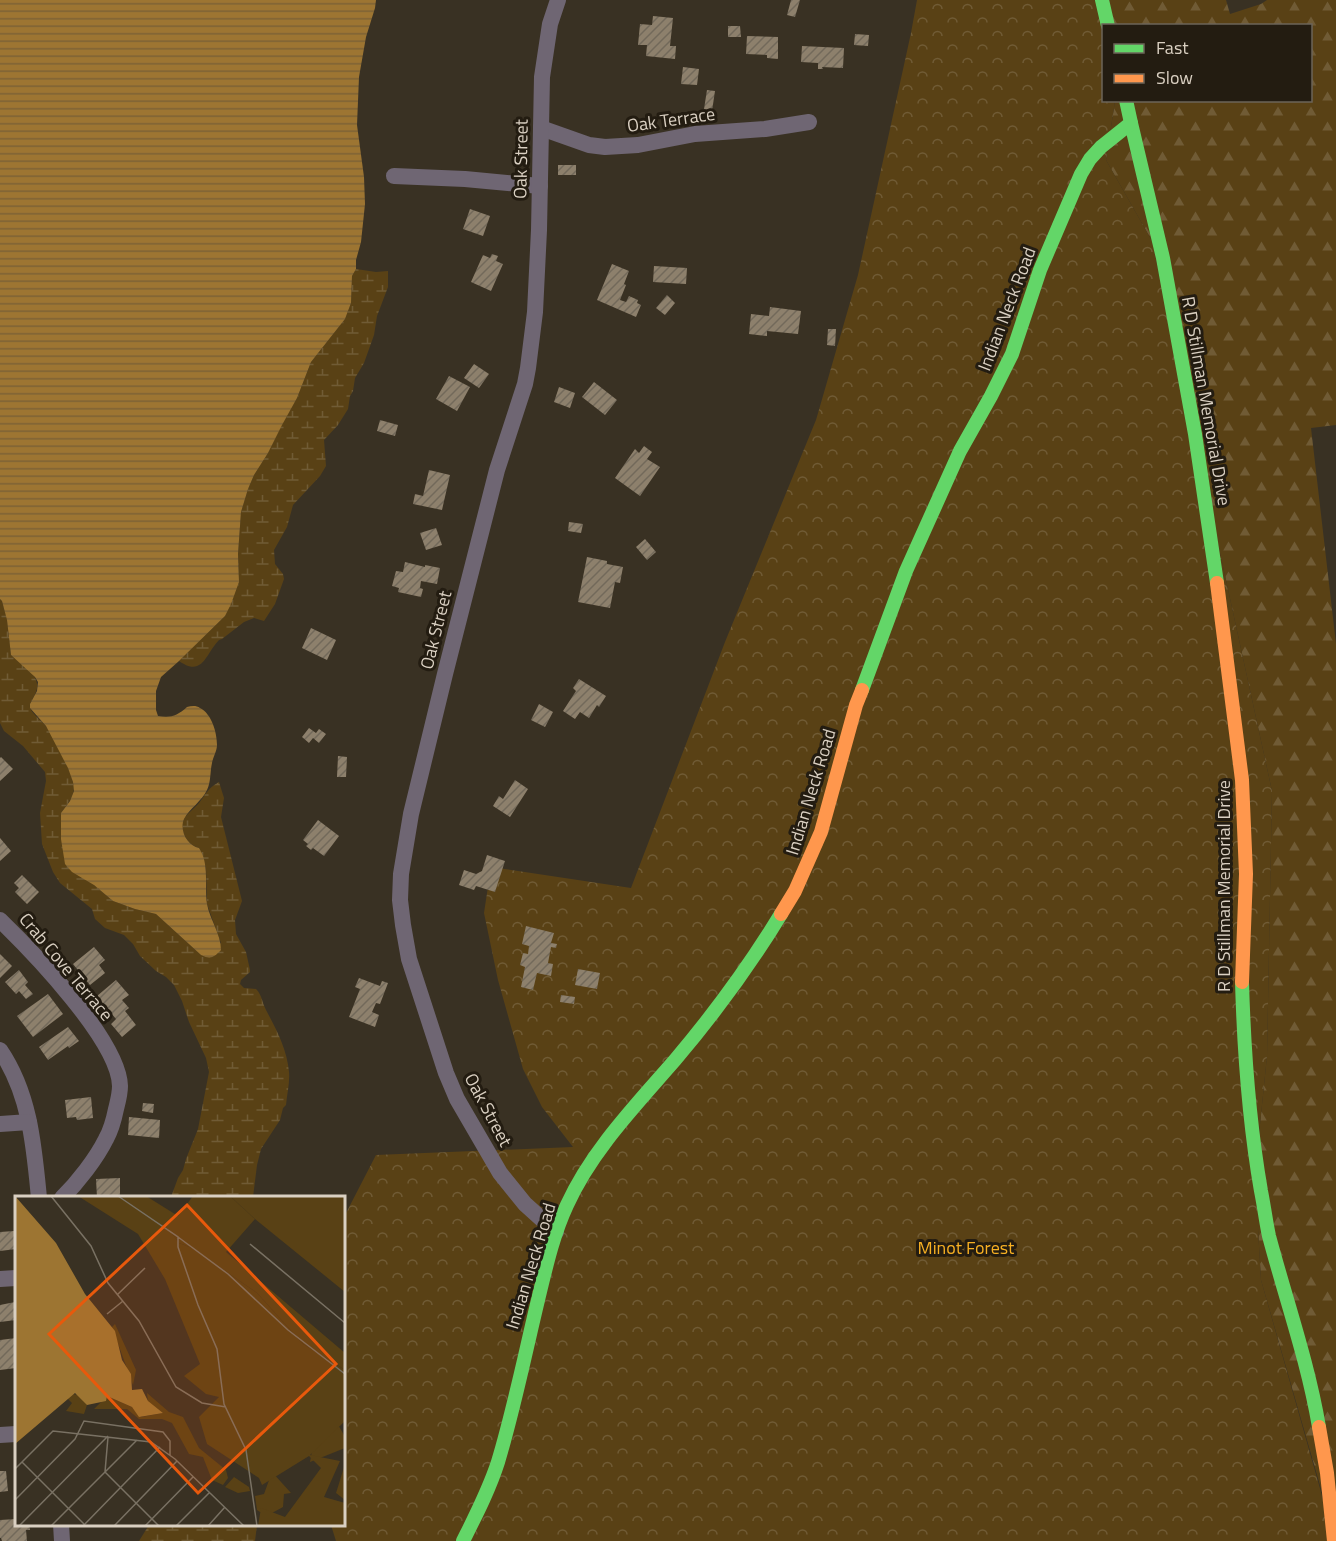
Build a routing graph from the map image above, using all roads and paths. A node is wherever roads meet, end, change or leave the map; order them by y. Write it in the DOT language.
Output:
graph roads {
  1 [pos="558,0"];
  2 [pos="1102,0"];
  3 [pos="1108,24"];
  4 [pos="1126,102"];
  5 [pos="809,122"];
  6 [pos="1131,123"];
  7 [pos="541,128"];
  8 [pos="394,176"];
  9 [pos="540,186"];
  10 [pos="0,920"];
  11 [pos="0,1050"];
  12 [pos="29,1122"];
  13 [pos="0,1124"];
  14 [pos="39,1196"];
  15 [pos="63,1196"];
  16 [pos="556,1232"];
  17 [pos="15,1278"];
  18 [pos="0,1279"];
  19 [pos="15,1434"];
  20 [pos="0,1435"];
  21 [pos="60,1526"];
  22 [pos="62,1541"];
  23 [pos="462,1541"];
  24 [pos="1334,1541"];
  1 -- 7 [label="street, Oak Street"];
  2 -- 3 [label="street"];
  4 -- 6 [label="street"];
  5 -- 7 [label="street, Oak Terrace"];
  6 -- 16 [label="street, Indian Neck Road"];
  6 -- 24 [label="street, R D Stillman Memorial Drive"];
  7 -- 9 [label="street, Oak Street"];
  8 -- 9 [label="street"];
  9 -- 16 [label="street, Oak Street"];
  10 -- 15 [label="street, Crab Cove Terrace"];
  11 -- 12 [label="street"];
  12 -- 13 [label="street"];
  12 -- 14 [label="street"];
  16 -- 23 [label="street, Indian Neck Road"];
  17 -- 18 [label="street"];
  19 -- 20 [label="street"];
  21 -- 22 [label="street"];
}
